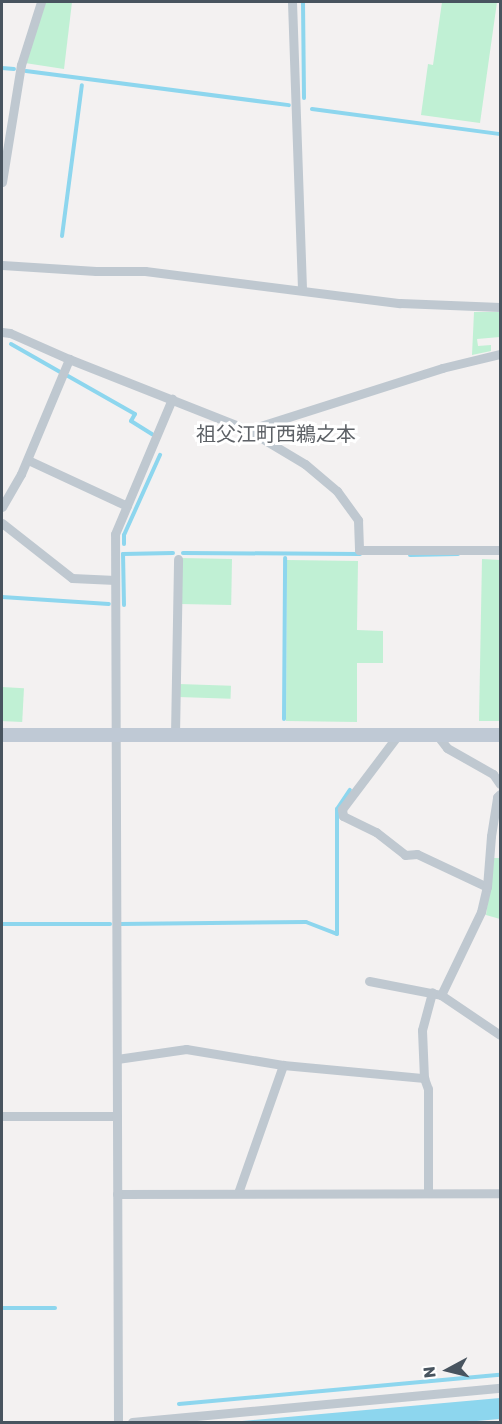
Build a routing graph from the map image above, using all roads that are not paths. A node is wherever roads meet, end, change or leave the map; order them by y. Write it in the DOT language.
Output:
graph roads {
  1 [pos="41,2"];
  2 [pos="292,2"];
  3 [pos="2,182"];
  4 [pos="2,265"];
  5 [pos="302,289"];
  6 [pos="501,307"];
  7 [pos="2,332"];
  8 [pos="501,354"];
  9 [pos="69,359"];
  10 [pos="172,399"];
  11 [pos="248,430"];
  12 [pos="28,460"];
  13 [pos="127,506"];
  14 [pos="2,507"];
  15 [pos="2,523"];
  16 [pos="501,550"];
  17 [pos="178,559"];
  18 [pos="116,580"];
  19 [pos="2,735"];
  20 [pos="116,735"];
  21 [pos="176,735"];
  22 [pos="398,735"];
  23 [pos="437,735"];
  24 [pos="501,735"];
  25 [pos="501,784"];
  26 [pos="501,794"];
  27 [pos="487,887"];
  28 [pos="369,981"];
  29 [pos="437,994"];
  30 [pos="501,1035"];
  31 [pos="117,1059"];
  32 [pos="283,1065"];
  33 [pos="424,1078"];
  34 [pos="2,1116"];
  35 [pos="117,1116"];
  36 [pos="238,1193"];
  37 [pos="428,1193"];
  38 [pos="501,1193"];
  39 [pos="117,1194"];
  40 [pos="501,1388"];
  41 [pos="118,1422"];
  42 [pos="132,1422"];
  1 -- 3 [label="street"];
  2 -- 5 [label="street"];
  4 -- 5 [label="street"];
  5 -- 6 [label="street"];
  7 -- 9 [label="street"];
  8 -- 11 [label="street"];
  9 -- 10 [label="street"];
  9 -- 12 [label="street"];
  10 -- 11 [label="street"];
  10 -- 13 [label="street"];
  11 -- 16 [label="street"];
  12 -- 13 [label="street"];
  12 -- 14 [label="street"];
  13 -- 18 [label="street"];
  15 -- 18 [label="street"];
  17 -- 21 [label="street"];
  18 -- 20 [label="street"];
  19 -- 20 [label="street"];
  20 -- 21 [label="street"];
  20 -- 31 [label="street"];
  21 -- 22 [label="street"];
  22 -- 23 [label="street"];
  22 -- 27 [label="street"];
  23 -- 24 [label="street"];
  23 -- 25 [label="street"];
  26 -- 27 [label="street"];
  27 -- 29 [label="street"];
  28 -- 29 [label="street"];
  29 -- 30 [label="street"];
  29 -- 33 [label="street"];
  31 -- 32 [label="street"];
  31 -- 35 [label="street"];
  32 -- 33 [label="street"];
  32 -- 36 [label="street"];
  33 -- 37 [label="street"];
  34 -- 35 [label="street"];
  35 -- 39 [label="street"];
  36 -- 37 [label="street"];
  36 -- 39 [label="street"];
  37 -- 38 [label="street"];
  39 -- 41 [label="street"];
  40 -- 42 [label="street"];
}
